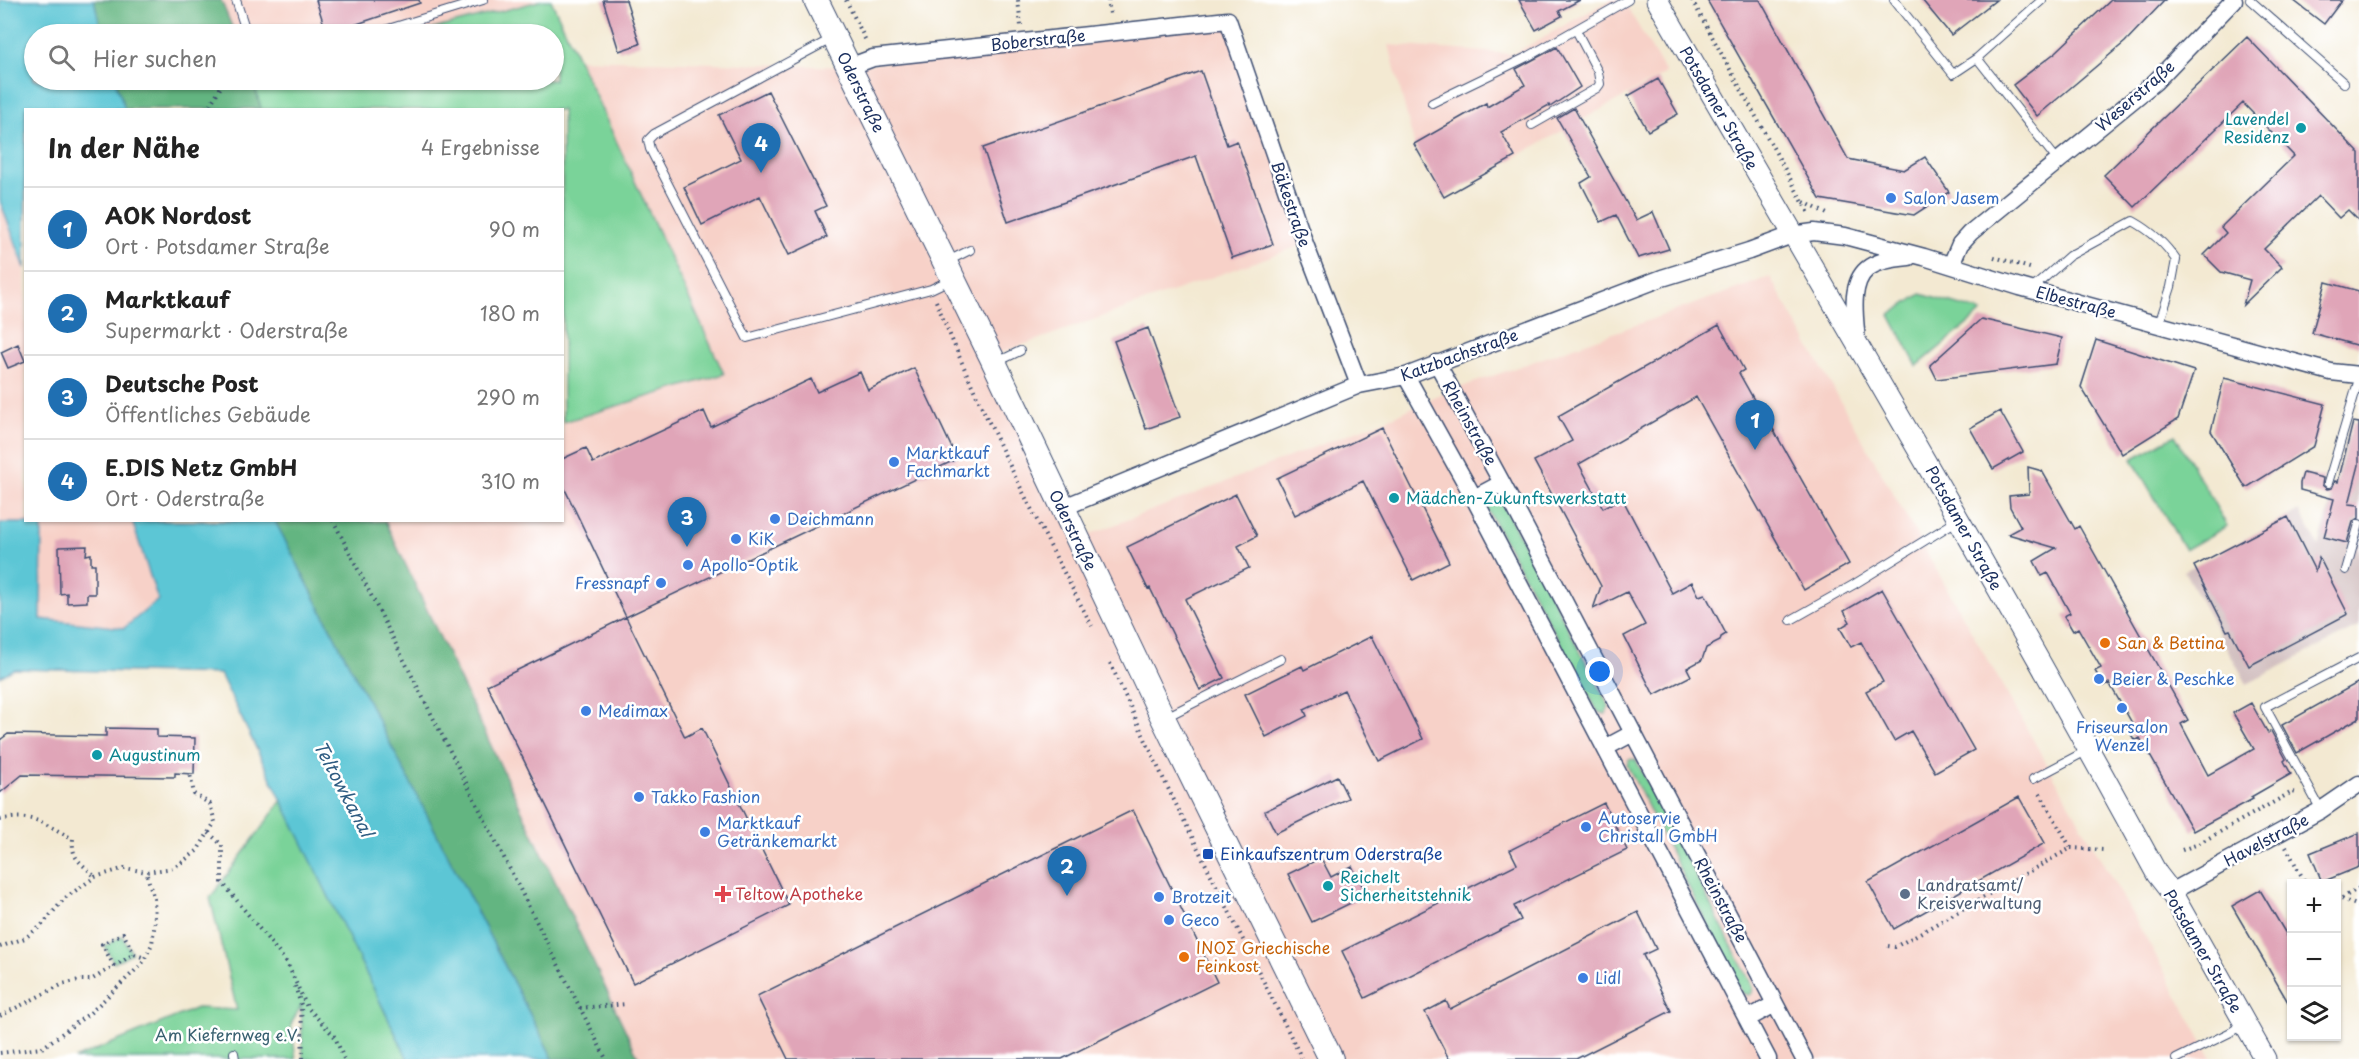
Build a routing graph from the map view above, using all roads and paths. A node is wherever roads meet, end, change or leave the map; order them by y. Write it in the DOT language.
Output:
graph roads {
  1 [pos="236,0"];
  2 [pos="483,0"];
  3 [pos="816,0"];
  4 [pos="1018,0"];
  5 [pos="1628,0"];
  6 [pos="1657,0"];
  7 [pos="1692,0"];
  8 [pos="1894,0"];
  9 [pos="2042,0"];
  10 [pos="2234,0"];
  11 [pos="2250,0"];
  12 [pos="1228,20"];
  13 [pos="244,24"];
  14 [pos="405,24"];
  15 [pos="1576,30"];
  16 [pos="834,37"];
  17 [pos="1022,42"];
  18 [pos="1977,58"];
  19 [pos="849,67"];
  20 [pos="2344,83"];
  21 [pos="219,90"];
  22 [pos="1432,103"];
  23 [pos="208,108"];
  24 [pos="1532,125"];
  25 [pos="2058,161"];
  26 [pos="1804,202"];
  27 [pos="1792,235"];
  28 [pos="970,250"];
  29 [pos="1918,256"];
  30 [pos="1951,266"];
  31 [pos="948,270"];
  32 [pos="931,289"];
  33 [pos="2032,290"];
  34 [pos="2159,324"];
  35 [pos="1857,344"];
  36 [pos="1020,351"];
  37 [pos="1437,363"];
  38 [pos="995,364"];
  39 [pos="2359,375"];
  40 [pos="1406,376"];
  41 [pos="2359,379"];
  42 [pos="1359,385"];
  43 [pos="1502,483"];
  44 [pos="2328,483"];
  45 [pos="1474,498"];
  46 [pos="1062,508"];
  47 [pos="1959,519"];
  48 [pos="334,522"];
  49 [pos="2359,524"];
  50 [pos="2346,570"];
  51 [pos="1791,620"];
  52 [pos="1095,632"];
  53 [pos="1105,653"];
  54 [pos="2359,658"];
  55 [pos="1281,659"];
  56 [pos="1163,718"];
  57 [pos="1633,733"];
  58 [pos="1605,748"];
  59 [pos="2090,749"];
  60 [pos="190,774"];
  61 [pos="2033,779"];
  62 [pos="2359,784"];
  63 [pos="2311,792"];
  64 [pos="2321,810"];
  65 [pos="0,820"];
  66 [pos="209,833"];
  67 [pos="2279,834"];
  68 [pos="2071,848"];
  69 [pos="2104,850"];
  70 [pos="2182,850"];
  71 [pos="146,872"];
  72 [pos="95,877"];
  73 [pos="2303,879"];
  74 [pos="2359,888"];
  75 [pos="2171,892"];
  76 [pos="2341,897"];
  77 [pos="2341,899"];
  78 [pos="2359,906"];
  79 [pos="1888,946"];
  80 [pos="0,947"];
  81 [pos="134,954"];
  82 [pos="145,958"];
  83 [pos="287,963"];
  84 [pos="114,966"];
  85 [pos="627,1004"];
  86 [pos="1775,1004"];
  87 [pos="580,1008"];
  88 [pos="0,1016"];
  89 [pos="1747,1019"];
  90 [pos="2246,1025"];
  91 [pos="0,1053"];
  92 [pos="303,1059"];
  93 [pos="344,1059"];
  94 [pos="606,1059"];
  95 [pos="1302,1059"];
  96 [pos="1331,1059"];
  97 [pos="1768,1059"];
  98 [pos="1804,1059"];
  99 [pos="2176,1059"];
  100 [pos="2265,1059"];
  1 -- 13 [label="lane"];
  2 -- 14 [label="lane"];
  3 -- 16 [label="main road, Oderstraße"];
  4 -- 17 [label="path"];
  5 -- 15 [label="lane"];
  6 -- 27 [label="street, Potsdamer Straße"];
  7 -- 26 [label="path"];
  8 -- 18 [label="lane"];
  9 -- 18 [label="lane"];
  10 -- 25 [label="street, Weserstraße"];
  11 -- 20 [label="lane"];
  12 -- 17 [label="street, Boberstraße"];
  12 -- 42 [label="street, Bäkestraße"];
  15 -- 22 [label="lane"];
  15 -- 24 [label="lane"];
  16 -- 19 [label="main road, Oderstraße"];
  16 -- 32 [label="lane"];
  17 -- 19 [label="street, Boberstraße"];
  18 -- 25 [label="lane"];
  19 -- 31 [label="main road, Oderstraße"];
  21 -- 23 [label="path"];
  25 -- 30 [label="street, Weserstraße"];
  27 -- 29 [label="street, Elbestraße"];
  27 -- 35 [label="street, Potsdamer Straße"];
  27 -- 37 [label="street, Katzbachstraße"];
  28 -- 31 [label="lane"];
  29 -- 30 [label="street, Elbestraße"];
  29 -- 35 [label="street"];
  30 -- 33 [label="street, Elbestraße"];
  31 -- 32 [label="lane"];
  31 -- 38 [label="main road, Oderstraße"];
  32 -- 52 [label="path"];
  33 -- 34 [label="street, Elbestraße"];
  33 -- 34 [label="lane"];
  34 -- 39 [label="street, Elbestraße"];
  35 -- 47 [label="street, Potsdamer Straße"];
  36 -- 38 [label="lane"];
  37 -- 40 [label="street, Katzbachstraße"];
  37 -- 43 [label="street, Rheinstraße"];
  38 -- 46 [label="main road, Oderstraße"];
  40 -- 42 [label="street, Katzbachstraße"];
  40 -- 45 [label="street, Rheinstraße"];
  41 -- 44 [label="lane"];
  42 -- 46 [label="street, Katzbachstraße"];
  43 -- 45 [label="street, Rheinstraße"];
  43 -- 57 [label="street, Rheinstraße"];
  45 -- 58 [label="street, Rheinstraße"];
  46 -- 56 [label="main road, Oderstraße"];
  47 -- 51 [label="lane"];
  47 -- 59 [label="street, Potsdamer Straße"];
  48 -- 87 [label="path"];
  49 -- 50 [label="lane"];
  53 -- 95 [label="path"];
  54 -- 63 [label="lane"];
  55 -- 56 [label="lane"];
  56 -- 96 [label="main road, Oderstraße"];
  57 -- 58 [label="street"];
  57 -- 86 [label="street, Rheinstraße"];
  58 -- 89 [label="street, Rheinstraße"];
  59 -- 61 [label="lane"];
  59 -- 75 [label="street, Potsdamer Straße"];
  60 -- 66 [label="path"];
  61 -- 68 [label="path"];
  62 -- 64 [label="street, Havelstraße"];
  63 -- 64 [label="lane"];
  63 -- 70 [label="path"];
  64 -- 67 [label="street, Havelstraße"];
  65 -- 72 [label="path"];
  66 -- 71 [label="path"];
  66 -- 83 [label="path"];
  67 -- 73 [label="path"];
  67 -- 75 [label="street, Havelstraße"];
  68 -- 69 [label="path"];
  68 -- 79 [label="path"];
  71 -- 72 [label="path"];
  71 -- 82 [label="path"];
  72 -- 80 [label="path"];
  74 -- 76 [label="path"];
  75 -- 90 [label="street, Potsdamer Straße"];
  77 -- 78 [label="path"];
  81 -- 82 [label="path"];
  81 -- 84 [label="path"];
  81 -- 84 [label="path"];
  82 -- 91 [label="path"];
  83 -- 92 [label="path"];
  83 -- 93 [label="path"];
  84 -- 88 [label="path"];
  85 -- 87 [label="path"];
  86 -- 89 [label="street"];
  86 -- 98 [label="street, Rheinstraße"];
  87 -- 94 [label="path"];
  89 -- 97 [label="street, Rheinstraße"];
  90 -- 99 [label="lane"];
  90 -- 100 [label="street, Potsdamer Straße"];
}
